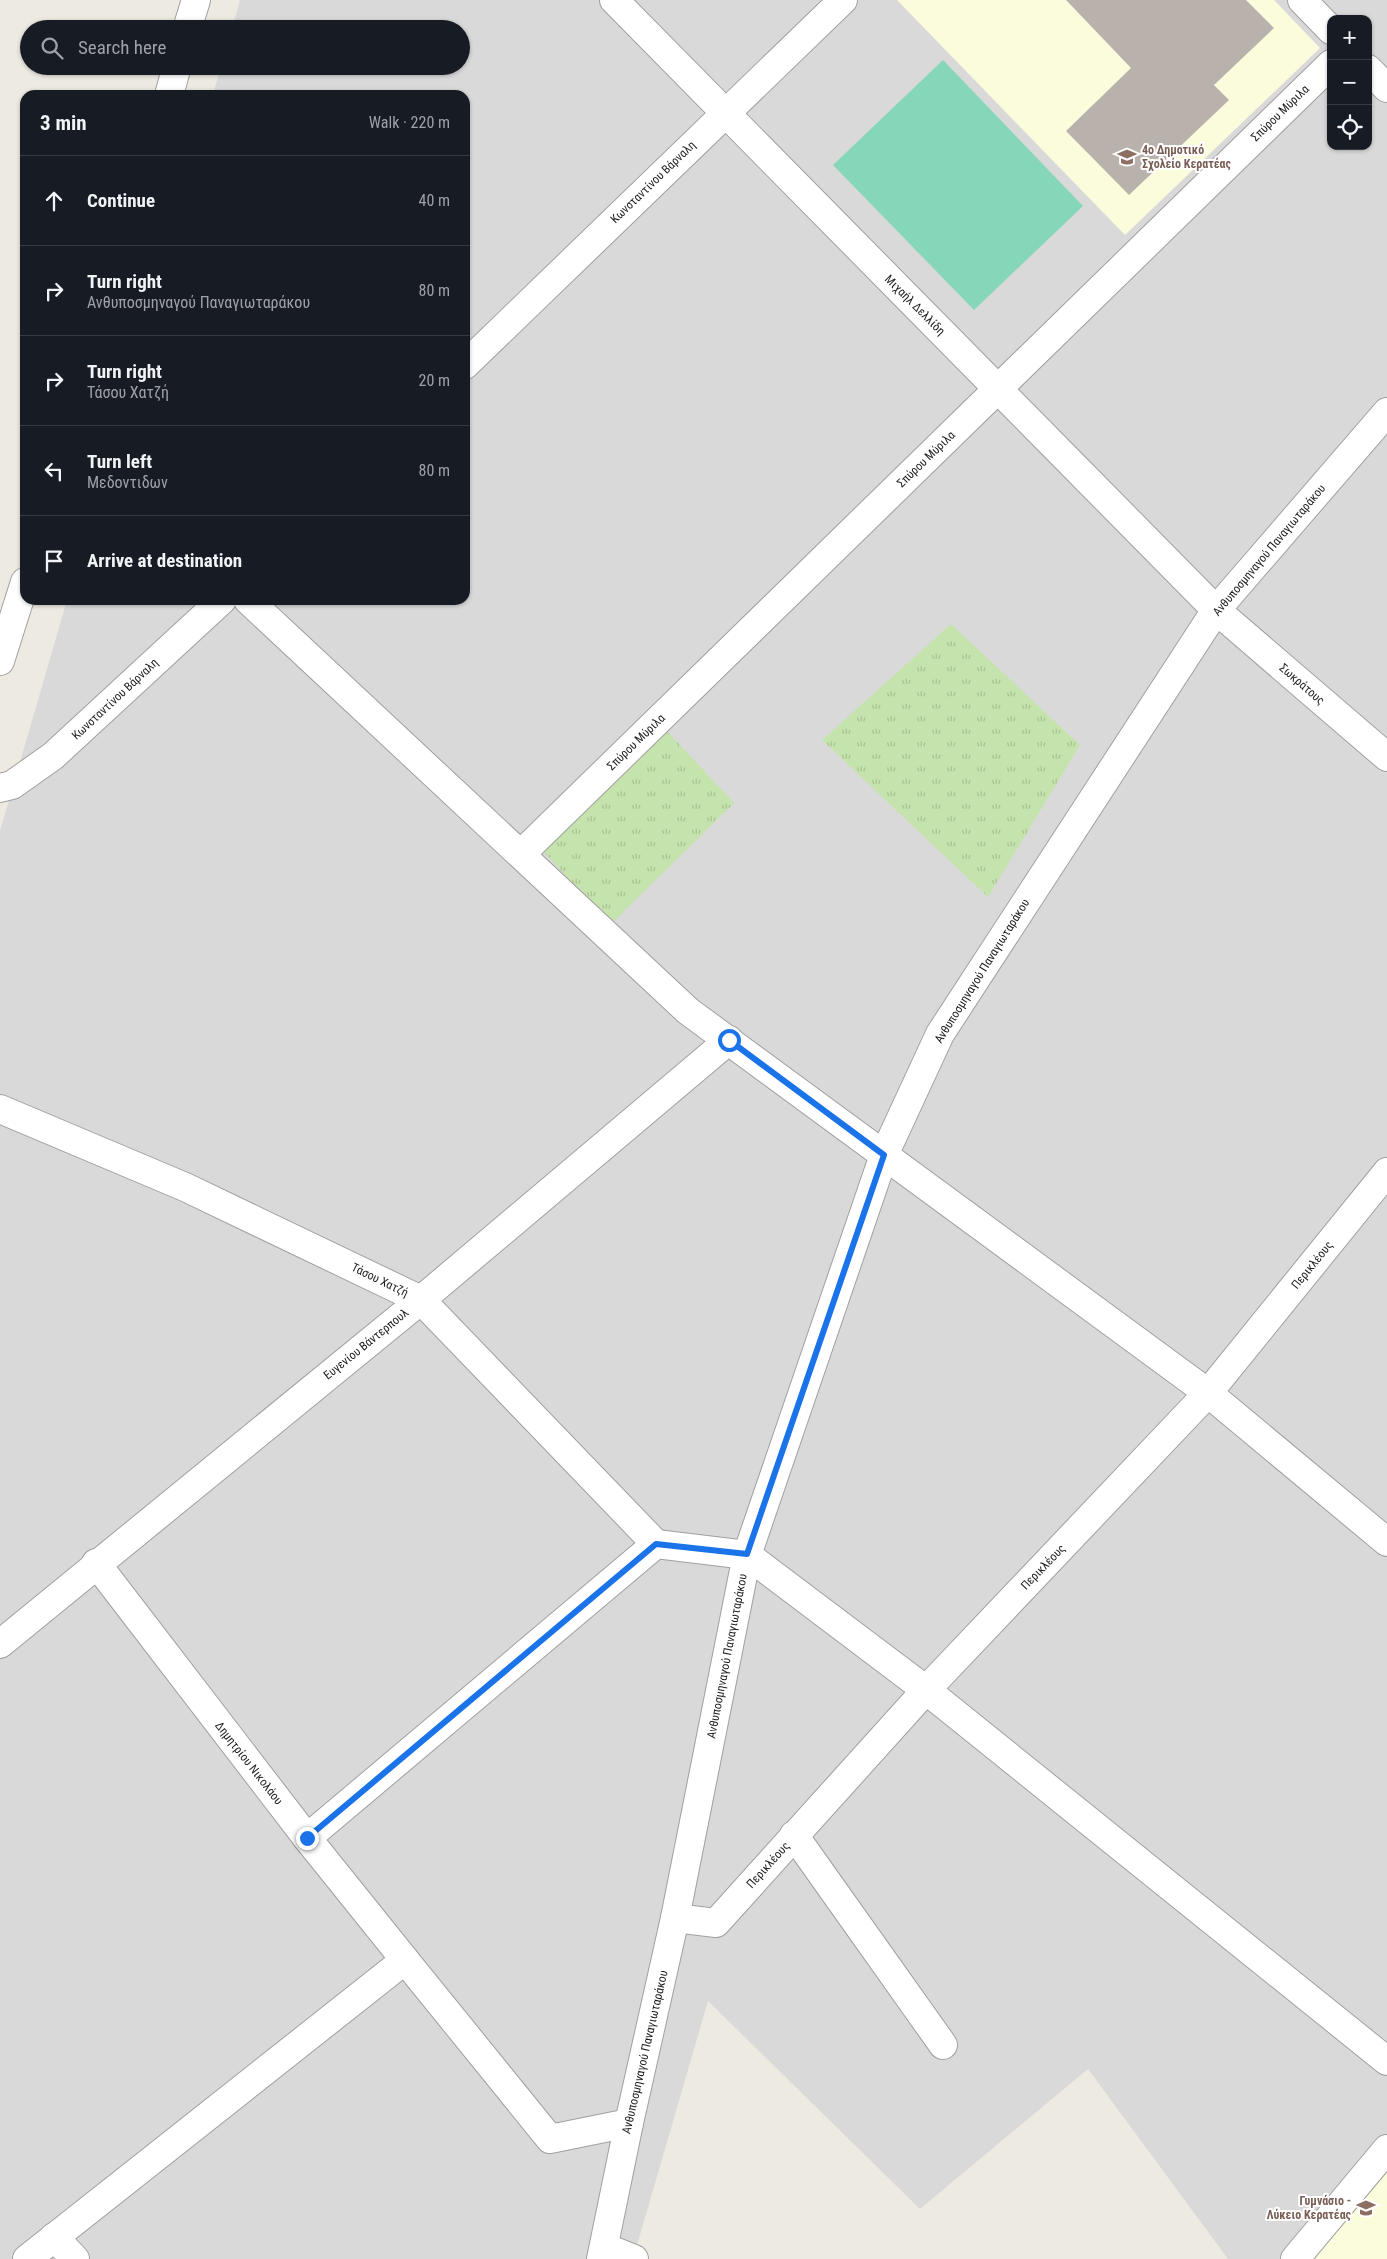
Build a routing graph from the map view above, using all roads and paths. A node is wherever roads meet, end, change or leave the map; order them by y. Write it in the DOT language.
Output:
graph roads {
  1 [pos="196,0"];
  2 [pos="614,0"];
  3 [pos="843,0"];
  4 [pos="1302,0"];
  5 [pos="190,20"];
  6 [pos="1327,26"];
  7 [pos="1327,68"];
  8 [pos="1372,73"];
  9 [pos="175,75"];
  10 [pos="1387,88"];
  11 [pos="170,90"];
  12 [pos="726,112"];
  13 [pos="470,360"];
  14 [pos="998,388"];
  15 [pos="1387,412"];
  16 [pos="20,598"];
  17 [pos="217,605"];
  18 [pos="253,605"];
  19 [pos="1216,610"];
  20 [pos="0,661"];
  21 [pos="1387,757"];
  22 [pos="0,788"];
  23 [pos="521,854"];
  24 [pos="729,1040"];
  25 [pos="0,1109"];
  26 [pos="884,1155"];
  27 [pos="1387,1172"];
  28 [pos="420,1300"];
  29 [pos="1208,1393"];
  30 [pos="1387,1542"];
  31 [pos="656,1544"];
  32 [pos="747,1554"];
  33 [pos="96,1563"];
  34 [pos="0,1644"];
  35 [pos="926,1690"];
  36 [pos="794,1835"];
  37 [pos="307,1838"];
  38 [pos="675,1918"];
  39 [pos="406,1960"];
  40 [pos="943,2045"];
  41 [pos="1387,2060"];
  42 [pos="629,2123"];
  43 [pos="1387,2148"];
  44 [pos="54,2237"];
  45 [pos="603,2253"];
  46 [pos="27,2259"];
  47 [pos="75,2259"];
  48 [pos="634,2259"];
  49 [pos="1295,2259"];
  1 -- 5 [label="street"];
  2 -- 12 [label="street, Μιχαήλ Δελλίδη"];
  3 -- 12 [label="street, Κωνσταντίνου Βάρναλη"];
  4 -- 6 [label="street"];
  7 -- 14 [label="street, Σπύρου Μύριλα"];
  8 -- 10 [label="street"];
  9 -- 11 [label="street"];
  12 -- 13 [label="street, Κωνσταντίνου Βάρναλη"];
  12 -- 14 [label="street, Μιχαήλ Δελλίδη"];
  14 -- 19 [label="street, Μιχαήλ Δελλίδη"];
  14 -- 23 [label="street, Σπύρου Μύριλα"];
  15 -- 19 [label="street, Ανθυποσμηναγού Παναγιωταράκου"];
  16 -- 20 [label="street"];
  17 -- 22 [label="street, Κωνσταντίνου Βάρναλη"];
  18 -- 23 [label="street"];
  19 -- 21 [label="street, Σωκράτους"];
  19 -- 26 [label="street, Ανθυποσμηναγού Παναγιωταράκου"];
  23 -- 24 [label="street"];
  24 -- 26 [label="street"];
  24 -- 28 [label="street, Ευγενίου Βάντερπουλ"];
  25 -- 28 [label="street, Τάσου Χατζή"];
  26 -- 29 [label="street"];
  26 -- 32 [label="street, Ανθυποσμηναγού Παναγιωταράκου"];
  27 -- 29 [label="street, Περικλέους"];
  28 -- 31 [label="street, Τάσου Χατζή"];
  28 -- 33 [label="street, Ευγενίου Βάντερπουλ"];
  29 -- 30 [label="street"];
  29 -- 35 [label="street, Περικλέους"];
  31 -- 32 [label="street"];
  31 -- 37 [label="street"];
  32 -- 35 [label="street"];
  32 -- 38 [label="street, Ανθυποσμηναγού Παναγιωταράκου"];
  33 -- 34 [label="street, Ευγενίου Βάντερπουλ"];
  33 -- 37 [label="street, Δημητρίου Νικολάου"];
  35 -- 36 [label="street, Περικλέους"];
  35 -- 41 [label="street"];
  36 -- 38 [label="street, Περικλέους"];
  36 -- 40 [label="street"];
  37 -- 39 [label="street, Δημητρίου Νικολάου"];
  38 -- 42 [label="street, Ανθυποσμηναγού Παναγιωταράκου"];
  39 -- 42 [label="street, Δημητρίου Νικολάου"];
  39 -- 44 [label="street"];
  42 -- 45 [label="street, Ανθυποσμηναγού Παναγιωταράκου"];
  43 -- 49 [label="street"];
  44 -- 46 [label="street"];
  44 -- 47 [label="street"];
  45 -- 48 [label="street"];
}
